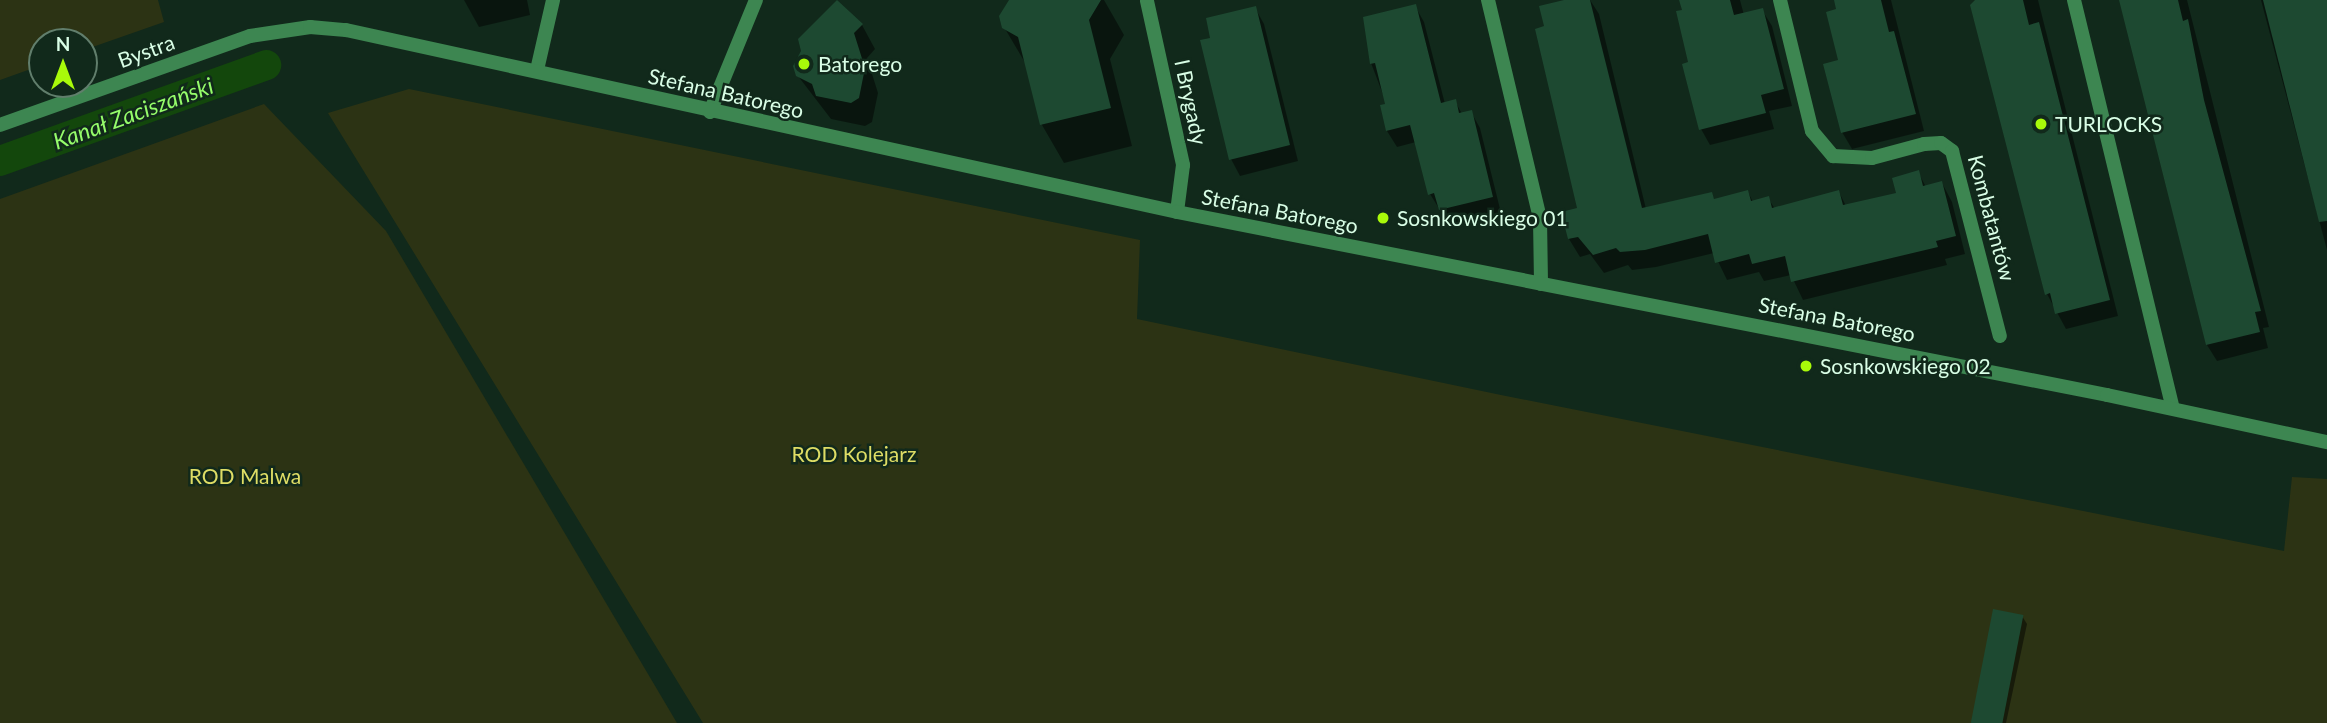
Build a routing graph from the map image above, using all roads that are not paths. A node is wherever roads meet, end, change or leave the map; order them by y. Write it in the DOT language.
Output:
graph roads {
  1 [pos="553,0"];
  2 [pos="756,0"];
  3 [pos="1488,0"];
  4 [pos="1780,0"];
  5 [pos="2074,0"];
  6 [pos="1147,1"];
  7 [pos="310,27"];
  8 [pos="537,70"];
  9 [pos="709,112"];
  10 [pos="0,125"];
  11 [pos="1177,212"];
  12 [pos="1541,284"];
  13 [pos="2000,336"];
  14 [pos="2173,408"];
  15 [pos="2327,442"];
  1 -- 8 [label="street"];
  2 -- 9 [label="street"];
  3 -- 12 [label="street"];
  4 -- 13 [label="street, Kombatantów"];
  5 -- 14 [label="street"];
  6 -- 11 [label="street, I Brygady"];
  7 -- 8 [label="street, Stefana Batorego"];
  7 -- 10 [label="street, Bystra"];
  8 -- 9 [label="street, Stefana Batorego"];
  9 -- 11 [label="street, Stefana Batorego"];
  11 -- 12 [label="street, Stefana Batorego"];
  12 -- 14 [label="street, Stefana Batorego"];
  14 -- 15 [label="street, Stefana Batorego"];
}
